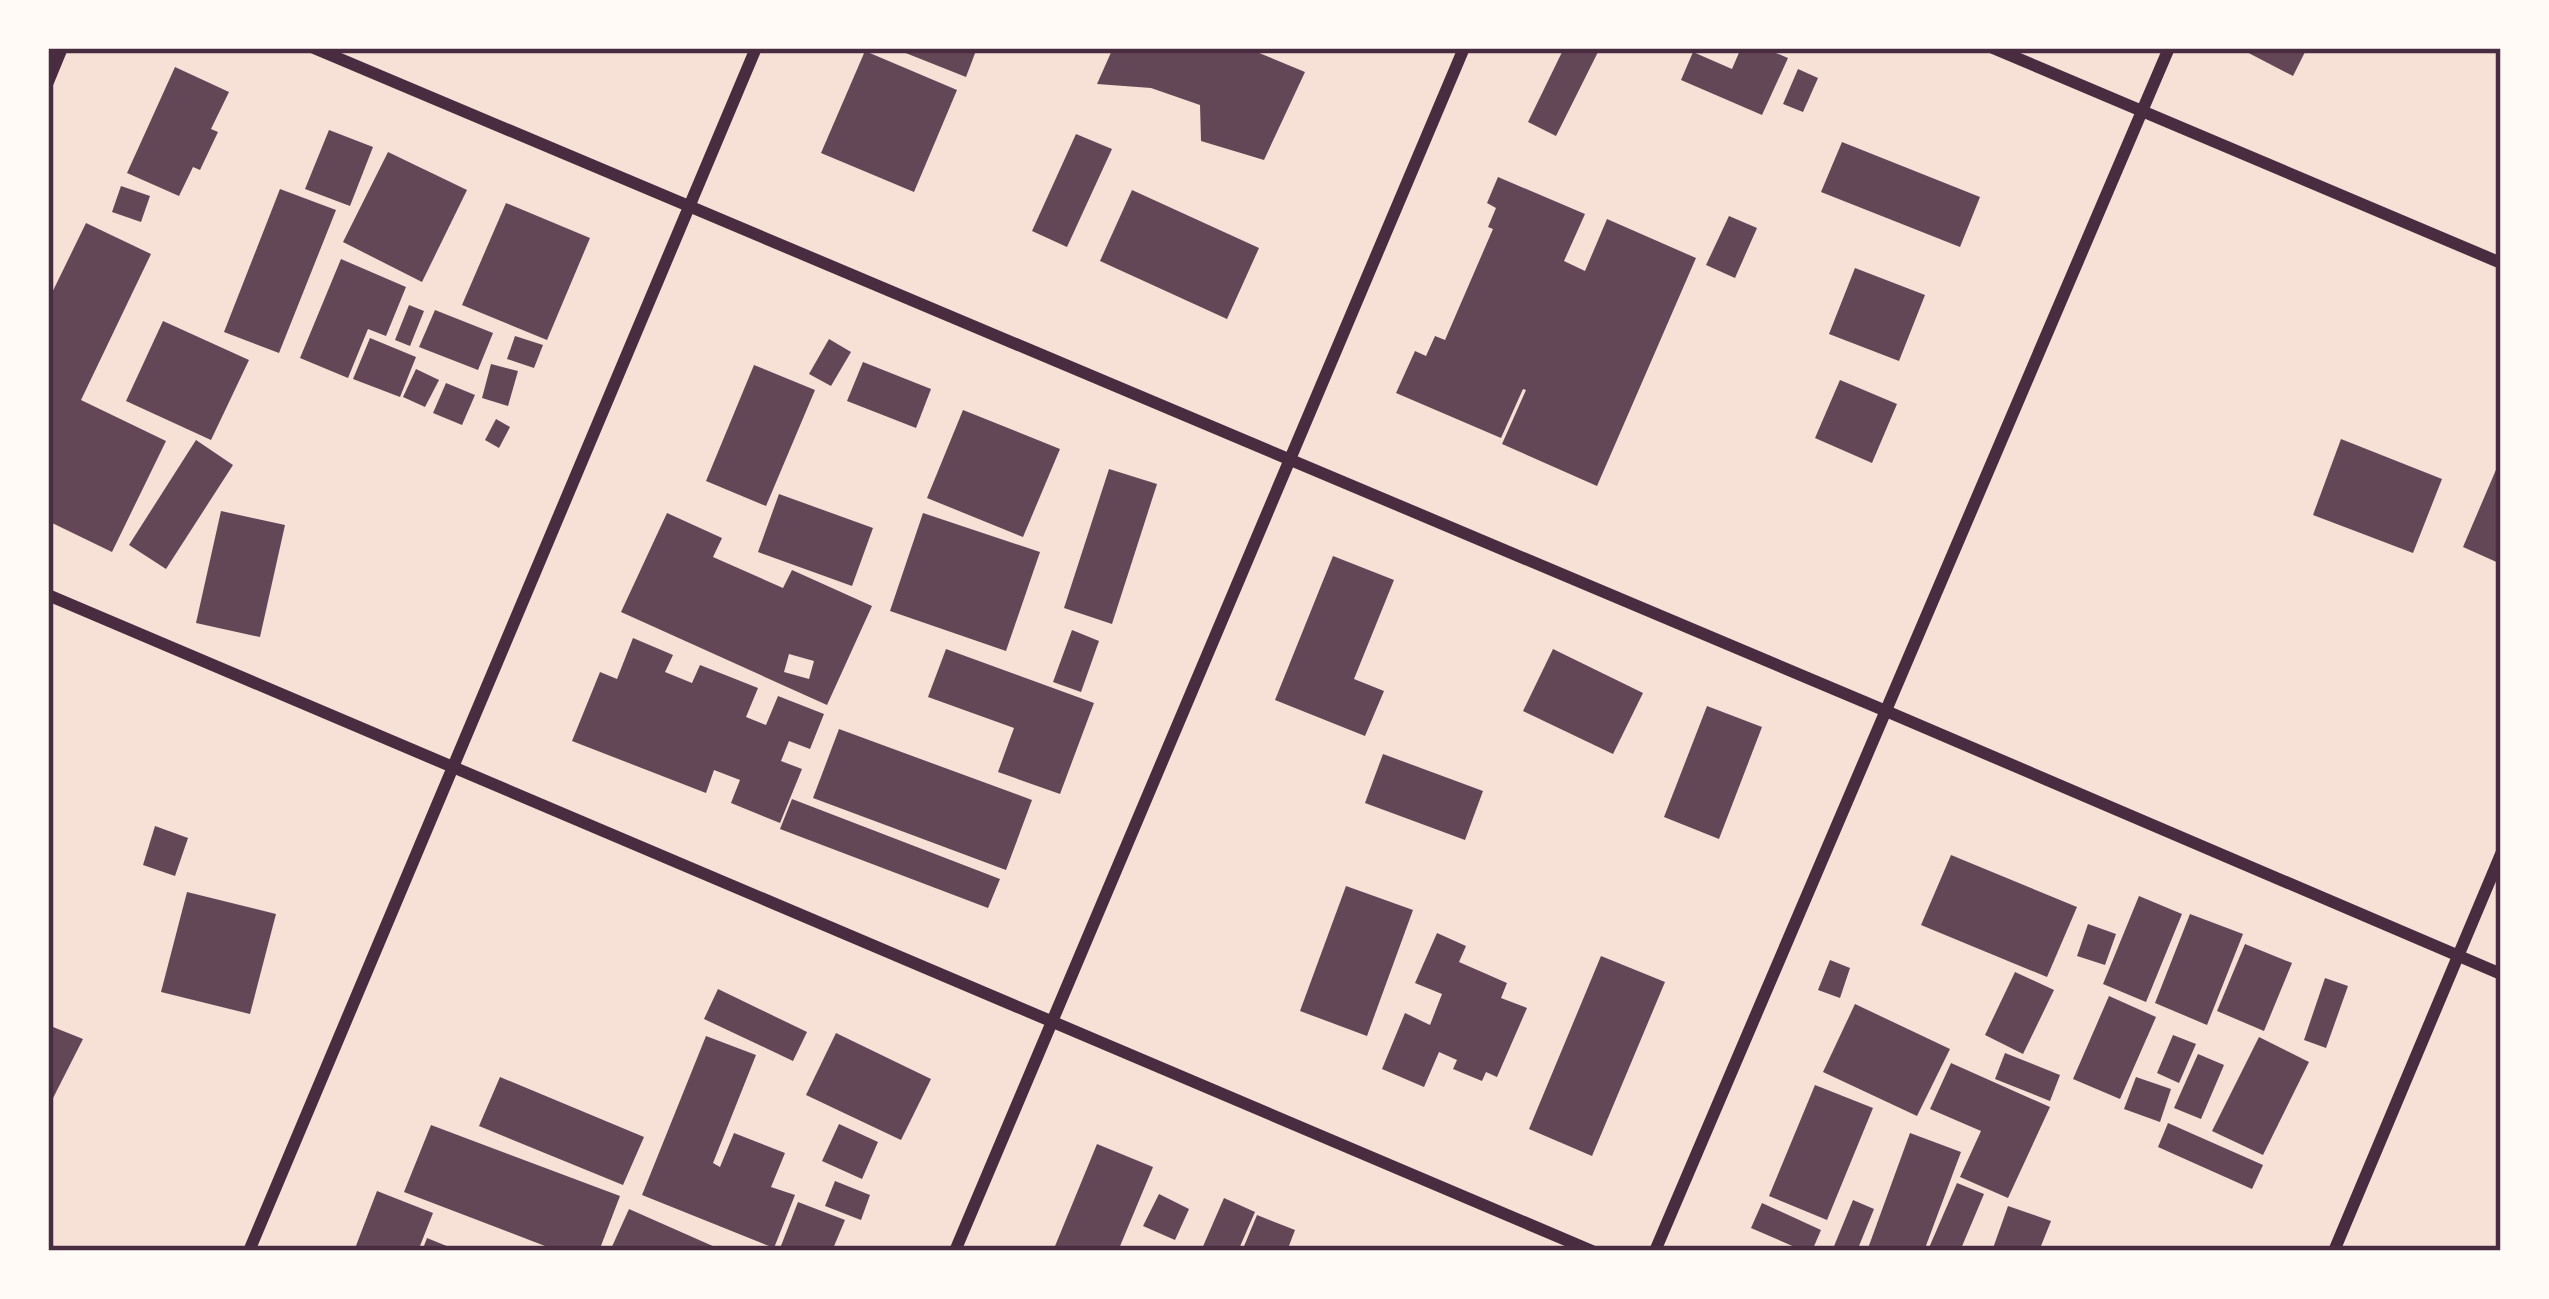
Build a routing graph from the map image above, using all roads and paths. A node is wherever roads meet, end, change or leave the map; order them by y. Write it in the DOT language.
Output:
graph roads {
  1 [pos="62,48"];
  2 [pos="314,48"];
  3 [pos="756,48"];
  4 [pos="1464,48"];
  5 [pos="1993,48"];
  6 [pos="2169,48"];
  7 [pos="48,82"];
  8 [pos="2143,111"];
  9 [pos="689,206"];
  10 [pos="2501,263"];
  11 [pos="1290,460"];
  12 [pos="48,595"];
  13 [pos="1886,711"];
  14 [pos="452,767"];
  15 [pos="2501,854"];
  16 [pos="2458,956"];
  17 [pos="2501,974"];
  18 [pos="1052,1022"];
  19 [pos="249,1251"];
  20 [pos="955,1251"];
  21 [pos="1592,1251"];
  22 [pos="1655,1251"];
  23 [pos="2334,1251"];
  1 -- 7 [label="street"];
  2 -- 9 [label="street"];
  3 -- 9 [label="street"];
  4 -- 11 [label="street"];
  5 -- 8 [label="street"];
  6 -- 8 [label="street"];
  8 -- 10 [label="street"];
  8 -- 13 [label="street"];
  9 -- 11 [label="street"];
  9 -- 14 [label="street"];
  11 -- 13 [label="street"];
  11 -- 18 [label="street"];
  12 -- 14 [label="street"];
  13 -- 16 [label="street"];
  13 -- 22 [label="street"];
  14 -- 18 [label="street"];
  14 -- 19 [label="street"];
  15 -- 16 [label="street"];
  16 -- 17 [label="street"];
  16 -- 23 [label="street"];
  18 -- 20 [label="street"];
  18 -- 21 [label="street"];
}
